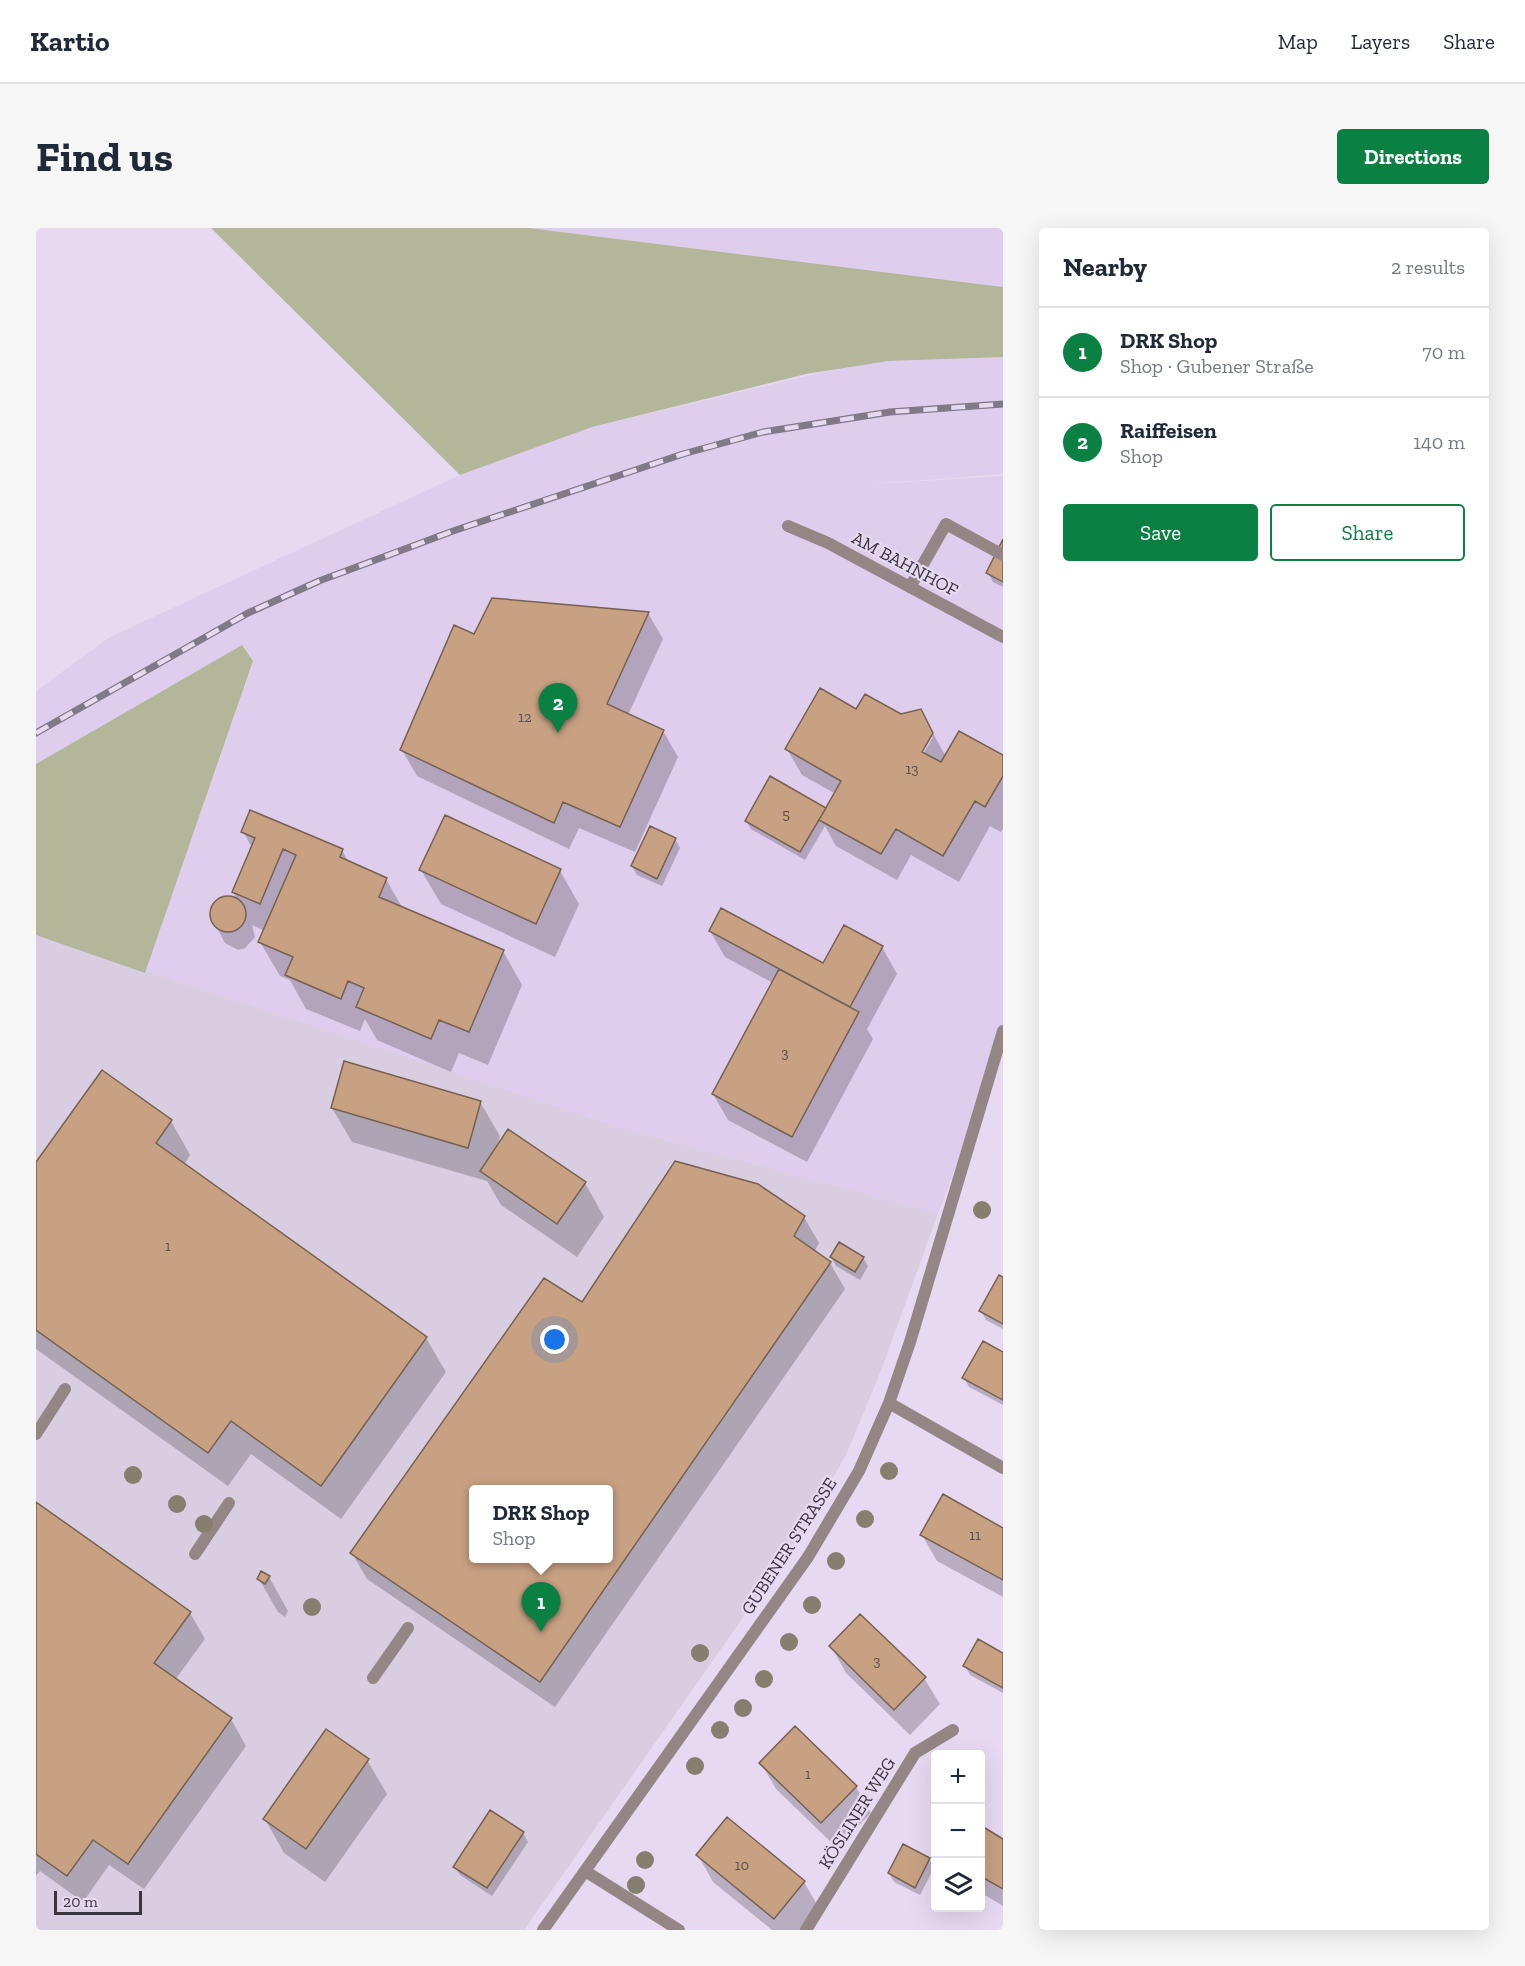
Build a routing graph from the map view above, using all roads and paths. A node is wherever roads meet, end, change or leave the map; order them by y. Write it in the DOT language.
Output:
graph roads {
  1 [pos="788,526"];
  2 [pos="1003,555"];
  3 [pos="910,587"];
  4 [pos="1003,637"];
  5 [pos="1003,1031"];
  6 [pos="65,1389"];
  7 [pos="889,1402"];
  8 [pos="36,1434"];
  9 [pos="1003,1468"];
  10 [pos="229,1503"];
  11 [pos="195,1554"];
  12 [pos="408,1628"];
  13 [pos="373,1678"];
  14 [pos="953,1730"];
  15 [pos="585,1871"];
  16 [pos="543,1930"];
  17 [pos="679,1930"];
  18 [pos="806,1930"];
  1 -- 3 [label="street, AM BAHNHOF"];
  2 -- 3 [label="street"];
  3 -- 4 [label="street, AM BAHNHOF"];
  5 -- 7 [label="street, GUBENER STRASSE"];
  6 -- 8 [label="street"];
  7 -- 9 [label="street"];
  7 -- 15 [label="street, GUBENER STRASSE"];
  10 -- 11 [label="street"];
  12 -- 13 [label="street"];
  14 -- 18 [label="street, KÖSLINER WEG"];
  15 -- 16 [label="street, GUBENER STRASSE"];
  15 -- 17 [label="street"];
}
